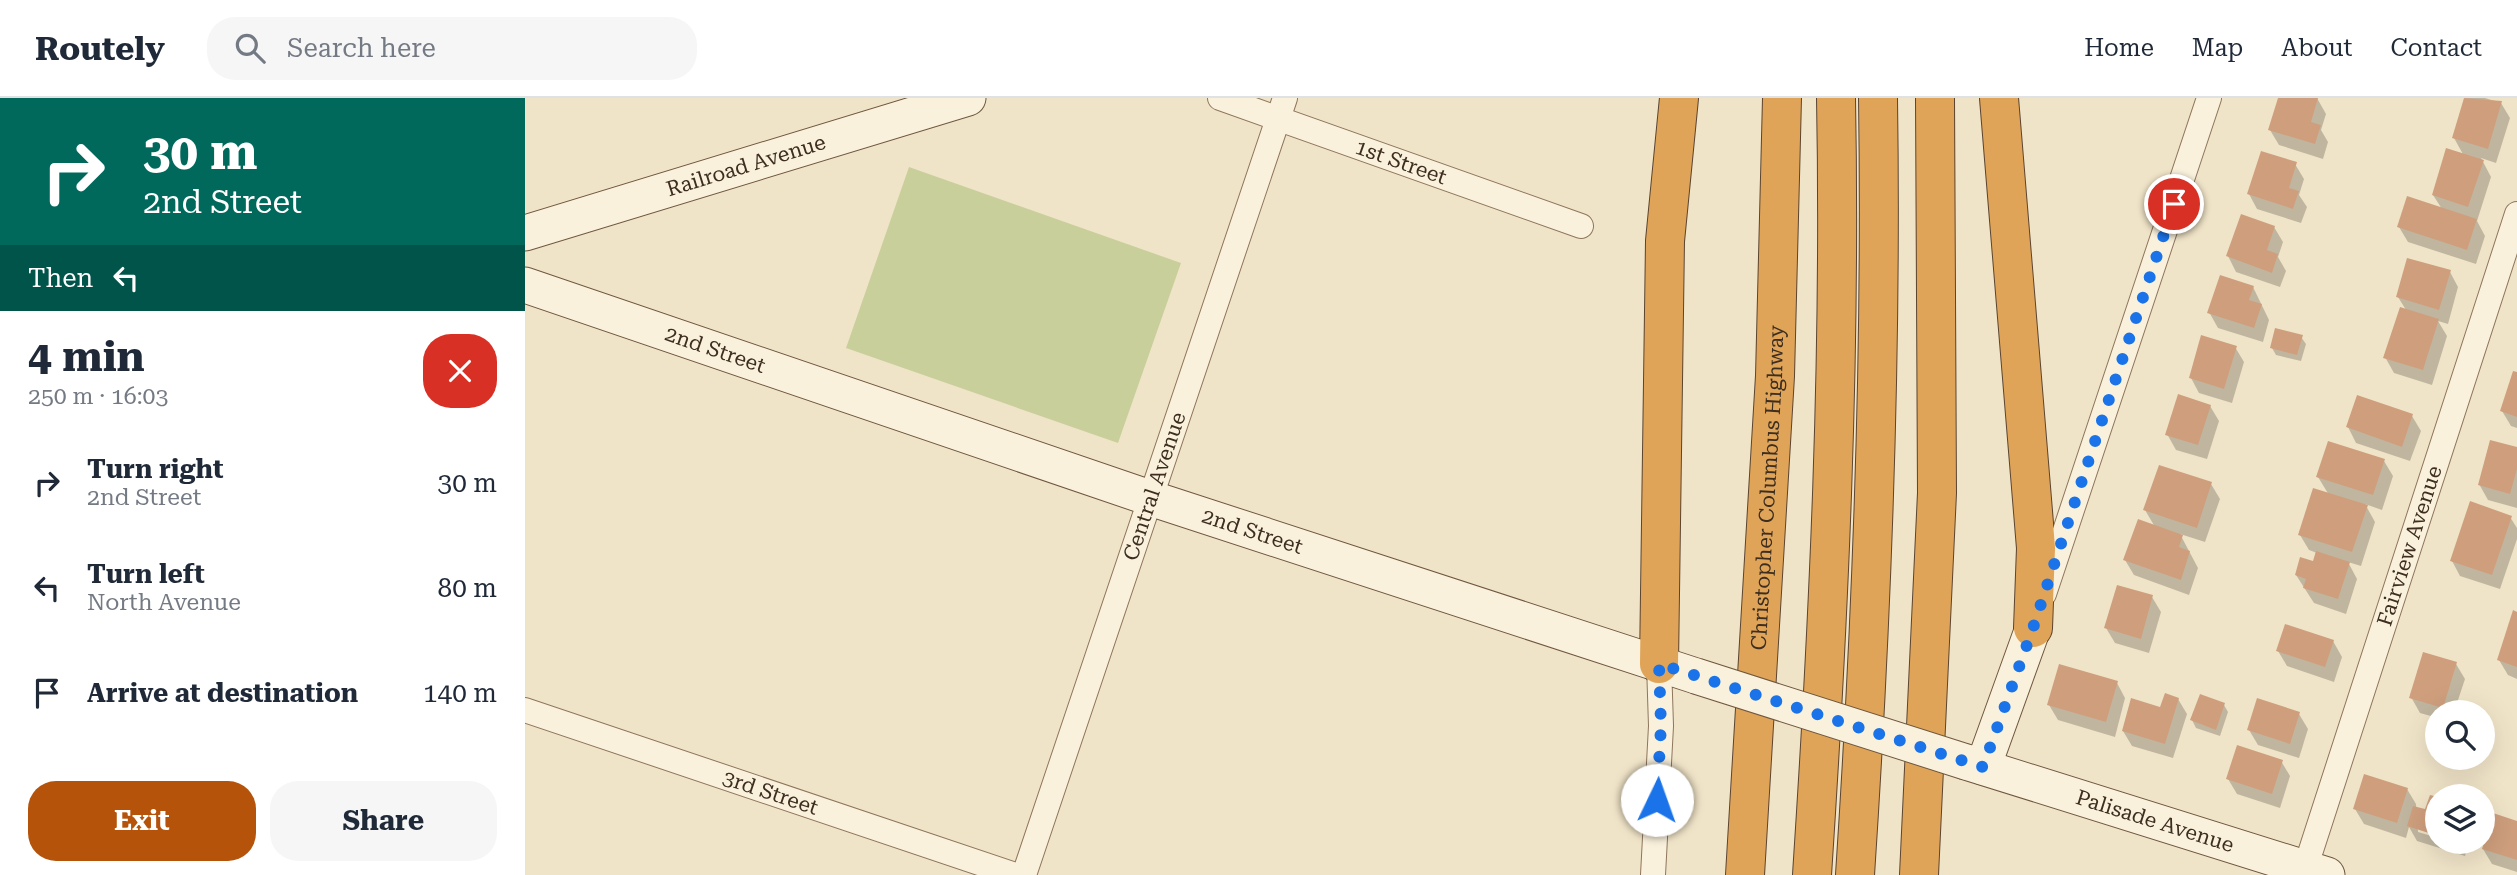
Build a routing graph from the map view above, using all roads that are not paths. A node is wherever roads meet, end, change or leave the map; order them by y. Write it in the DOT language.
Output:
graph roads {
  1 [pos="968,98"];
  2 [pos="1220,98"];
  3 [pos="1679,98"];
  4 [pos="1782,98"];
  5 [pos="1836,98"];
  6 [pos="1878,98"];
  7 [pos="1935,98"];
  8 [pos="1999,98"];
  9 [pos="2209,98"];
  10 [pos="1282,109"];
  11 [pos="2517,214"];
  12 [pos="1581,226"];
  13 [pos="525,233"];
  14 [pos="525,285"];
  15 [pos="1150,498"];
  16 [pos="2033,628"];
  17 [pos="1659,664"];
  18 [pos="525,710"];
  19 [pos="1975,764"];
  20 [pos="2312,873"];
  21 [pos="1015,875"];
  22 [pos="1024,875"];
  23 [pos="1653,875"];
  24 [pos="1745,875"];
  25 [pos="1812,875"];
  26 [pos="1855,875"];
  27 [pos="1919,875"];
  1 -- 13 [label="main road, Railroad Avenue"];
  2 -- 10 [label="street, 1st Street"];
  3 -- 17 [label="highway"];
  4 -- 24 [label="highway, Christopher Columbus Highway"];
  5 -- 25 [label="highway"];
  6 -- 26 [label="highway"];
  7 -- 27 [label="highway"];
  8 -- 16 [label="highway"];
  9 -- 16 [label="street"];
  10 -- 12 [label="street, 1st Street"];
  10 -- 15 [label="street, Central Avenue"];
  11 -- 20 [label="street, Fairview Avenue"];
  14 -- 15 [label="main road, 2nd Street"];
  15 -- 17 [label="main road, 2nd Street"];
  15 -- 22 [label="street, Central Avenue"];
  16 -- 19 [label="main road"];
  17 -- 19 [label="main road, 2nd Street, bridge"];
  17 -- 23 [label="street"];
  18 -- 21 [label="street, 3rd Street"];
  19 -- 20 [label="main road, Palisade Avenue"];
}
